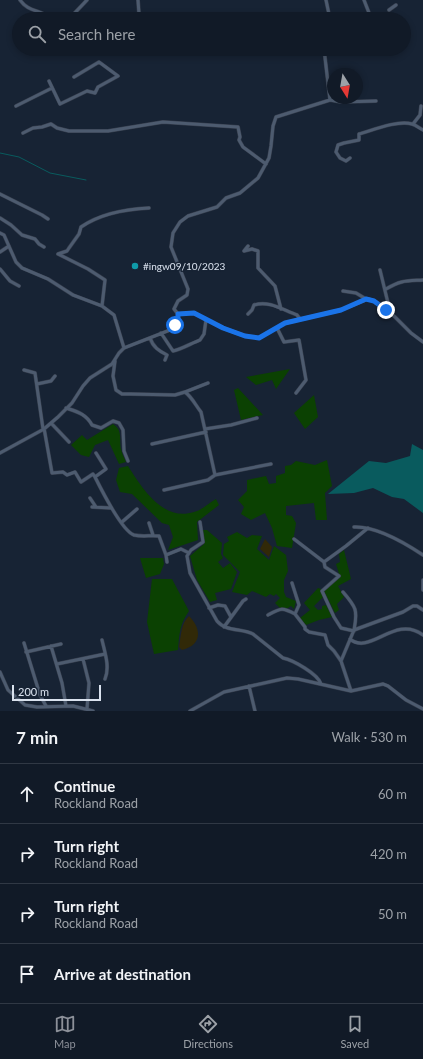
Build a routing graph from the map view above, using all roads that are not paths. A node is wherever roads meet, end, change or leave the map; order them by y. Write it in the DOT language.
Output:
graph roads {
  1 [pos="20,0"];
  2 [pos="87,0"];
  3 [pos="138,0"];
  4 [pos="326,0"];
  5 [pos="364,0"];
  6 [pos="396,5"];
  7 [pos="390,10"];
  8 [pos="40,12"];
  9 [pos="76,12"];
  10 [pos="139,12"];
  11 [pos="329,12"];
  12 [pos="369,12"];
  13 [pos="325,56"];
  14 [pos="327,75"];
  15 [pos="74,77"];
  16 [pos="49,81"];
  17 [pos="52,88"];
  18 [pos="327,101"];
  19 [pos="363,101"];
  20 [pos="376,101"];
  21 [pos="16,106"];
  22 [pos="421,106"];
  23 [pos="413,124"];
  24 [pos="423,130"];
  25 [pos="23,133"];
  26 [pos="350,158"];
  27 [pos="266,164"];
  28 [pos="0,194"];
  29 [pos="149,208"];
  30 [pos="0,218"];
  31 [pos="48,220"];
  32 [pos="0,233"];
  33 [pos="9,246"];
  34 [pos="248,246"];
  35 [pos="44,247"];
  36 [pos="0,252"];
  37 [pos="0,269"];
  38 [pos="380,270"];
  39 [pos="423,280"];
  40 [pos="19,286"];
  41 [pos="386,289"];
  42 [pos="343,291"];
  43 [pos="366,299"];
  44 [pos="102,306"];
  45 [pos="382,306"];
  46 [pos="281,309"];
  47 [pos="178,314"];
  48 [pos="248,314"];
  49 [pos="300,319"];
  50 [pos="206,320"];
  51 [pos="277,328"];
  52 [pos="161,333"];
  53 [pos="150,338"];
  54 [pos="423,342"];
  55 [pos="124,348"];
  56 [pos="165,360"];
  57 [pos="115,362"];
  58 [pos="24,370"];
  59 [pos="55,376"];
  60 [pos="208,383"];
  61 [pos="36,384"];
  62 [pos="185,392"];
  63 [pos="296,393"];
  64 [pos="66,408"];
  65 [pos="257,418"];
  66 [pos="51,423"];
  67 [pos="44,429"];
  68 [pos="205,430"];
  69 [pos="69,442"];
  70 [pos="152,444"];
  71 [pos="0,453"];
  72 [pos="96,453"];
  73 [pos="128,461"];
  74 [pos="215,475"];
  75 [pos="95,477"];
  76 [pos="164,490"];
  77 [pos="90,498"];
  78 [pos="111,508"];
  79 [pos="137,508"];
  80 [pos="122,522"];
  81 [pos="200,522"];
  82 [pos="149,523"];
  83 [pos="354,526"];
  84 [pos="368,528"];
  85 [pos="152,535"];
  86 [pos="294,539"];
  87 [pos="189,552"];
  88 [pos="166,555"];
  89 [pos="423,555"];
  90 [pos="167,562"];
  91 [pos="324,562"];
  92 [pos="423,580"];
  93 [pos="292,583"];
  94 [pos="423,590"];
  95 [pos="342,592"];
  96 [pos="246,599"];
  97 [pos="209,608"];
  98 [pos="423,610"];
  99 [pos="295,614"];
  100 [pos="268,615"];
  101 [pos="231,617"];
  102 [pos="224,626"];
  103 [pos="354,631"];
  104 [pos="423,635"];
  105 [pos="350,639"];
  106 [pos="102,640"];
  107 [pos="24,643"];
  108 [pos="61,644"];
  109 [pos="51,646"];
  110 [pos="26,652"];
  111 [pos="105,654"];
  112 [pos="83,659"];
  113 [pos="341,661"];
  114 [pos="57,664"];
  115 [pos="0,672"];
  116 [pos="105,679"];
  117 [pos="321,684"];
  118 [pos="249,686"];
  119 [pos="351,691"];
  120 [pos="31,706"];
  121 [pos="46,706"];
  122 [pos="66,706"];
  123 [pos="87,709"];
  124 [pos="423,709"];
  125 [pos="31,711"];
  126 [pos="93,711"];
  127 [pos="190,711"];
  128 [pos="255,711"];
  1 -- 8 [label="street"];
  2 -- 9 [label="street"];
  3 -- 10 [label="street"];
  4 -- 11 [label="street"];
  5 -- 12 [label="street"];
  6 -- 7 [label="street"];
  13 -- 14 [label="street"];
  15 -- 17 [label="street"];
  16 -- 17 [label="street"];
  17 -- 21 [label="street"];
  18 -- 27 [label="street"];
  19 -- 20 [label="street"];
  22 -- 23 [label="street"];
  23 -- 24 [label="street"];
  23 -- 26 [label="street"];
  25 -- 27 [label="street"];
  27 -- 47 [label="street"];
  28 -- 31 [label="street"];
  29 -- 44 [label="street"];
  30 -- 35 [label="street"];
  32 -- 33 [label="street"];
  33 -- 36 [label="street"];
  33 -- 44 [label="street"];
  34 -- 46 [label="street"];
  37 -- 40 [label="street"];
  38 -- 41 [label="street"];
  39 -- 41 [label="street"];
  41 -- 45 [label="street"];
  42 -- 43 [label="street"];
  43 -- 45 [label="street"];
  43 -- 49 [label="street"];
  44 -- 55 [label="street"];
  45 -- 54 [label="street"];
  46 -- 48 [label="street"];
  46 -- 49 [label="street"];
  47 -- 50 [label="street"];
  47 -- 52 [label="street"];
  49 -- 51 [label="street"];
  50 -- 51 [label="street"];
  50 -- 52 [label="street"];
  51 -- 63 [label="street"];
  52 -- 53 [label="street"];
  53 -- 55 [label="street"];
  53 -- 56 [label="street"];
  55 -- 57 [label="street"];
  57 -- 62 [label="street"];
  57 -- 64 [label="street"];
  58 -- 61 [label="street"];
  59 -- 61 [label="street"];
  60 -- 62 [label="street"];
  61 -- 67 [label="street"];
  62 -- 68 [label="street"];
  64 -- 66 [label="street"];
  64 -- 73 [label="street"];
  65 -- 68 [label="street"];
  66 -- 67 [label="street"];
  66 -- 69 [label="street"];
  67 -- 71 [label="street"];
  67 -- 75 [label="street"];
  68 -- 70 [label="street"];
  68 -- 74 [label="street"];
  72 -- 75 [label="street"];
  74 -- 74 [label="street"];
  74 -- 76 [label="street"];
  75 -- 78 [label="street"];
  77 -- 78 [label="street"];
  78 -- 80 [label="street"];
  79 -- 80 [label="street"];
  80 -- 85 [label="street"];
  81 -- 87 [label="street"];
  82 -- 85 [label="street"];
  83 -- 84 [label="street"];
  84 -- 89 [label="street"];
  84 -- 91 [label="street"];
  85 -- 88 [label="street"];
  86 -- 91 [label="street"];
  87 -- 88 [label="street"];
  87 -- 97 [label="street"];
  88 -- 90 [label="street"];
  91 -- 103 [label="street"];
  92 -- 94 [label="street"];
  93 -- 99 [label="street"];
  95 -- 103 [label="street"];
  96 -- 101 [label="street"];
  97 -- 101 [label="street"];
  97 -- 102 [label="street"];
  98 -- 103 [label="street"];
  99 -- 100 [label="street"];
  99 -- 113 [label="street"];
  101 -- 102 [label="street"];
  102 -- 117 [label="street"];
  103 -- 105 [label="street"];
  104 -- 105 [label="street"];
  105 -- 113 [label="street"];
  106 -- 111 [label="street"];
  107 -- 110 [label="street"];
  108 -- 109 [label="street"];
  109 -- 110 [label="street"];
  109 -- 114 [label="street"];
  110 -- 121 [label="street"];
  111 -- 112 [label="street"];
  111 -- 116 [label="street"];
  112 -- 114 [label="street"];
  112 -- 123 [label="street"];
  113 -- 119 [label="street"];
  114 -- 122 [label="street"];
  115 -- 120 [label="street"];
  117 -- 118 [label="street"];
  117 -- 119 [label="street"];
  118 -- 127 [label="street"];
  118 -- 128 [label="street"];
  119 -- 124 [label="street"];
  120 -- 121 [label="street"];
  120 -- 125 [label="street"];
  121 -- 122 [label="street"];
  122 -- 123 [label="street"];
  123 -- 126 [label="street"];
}
